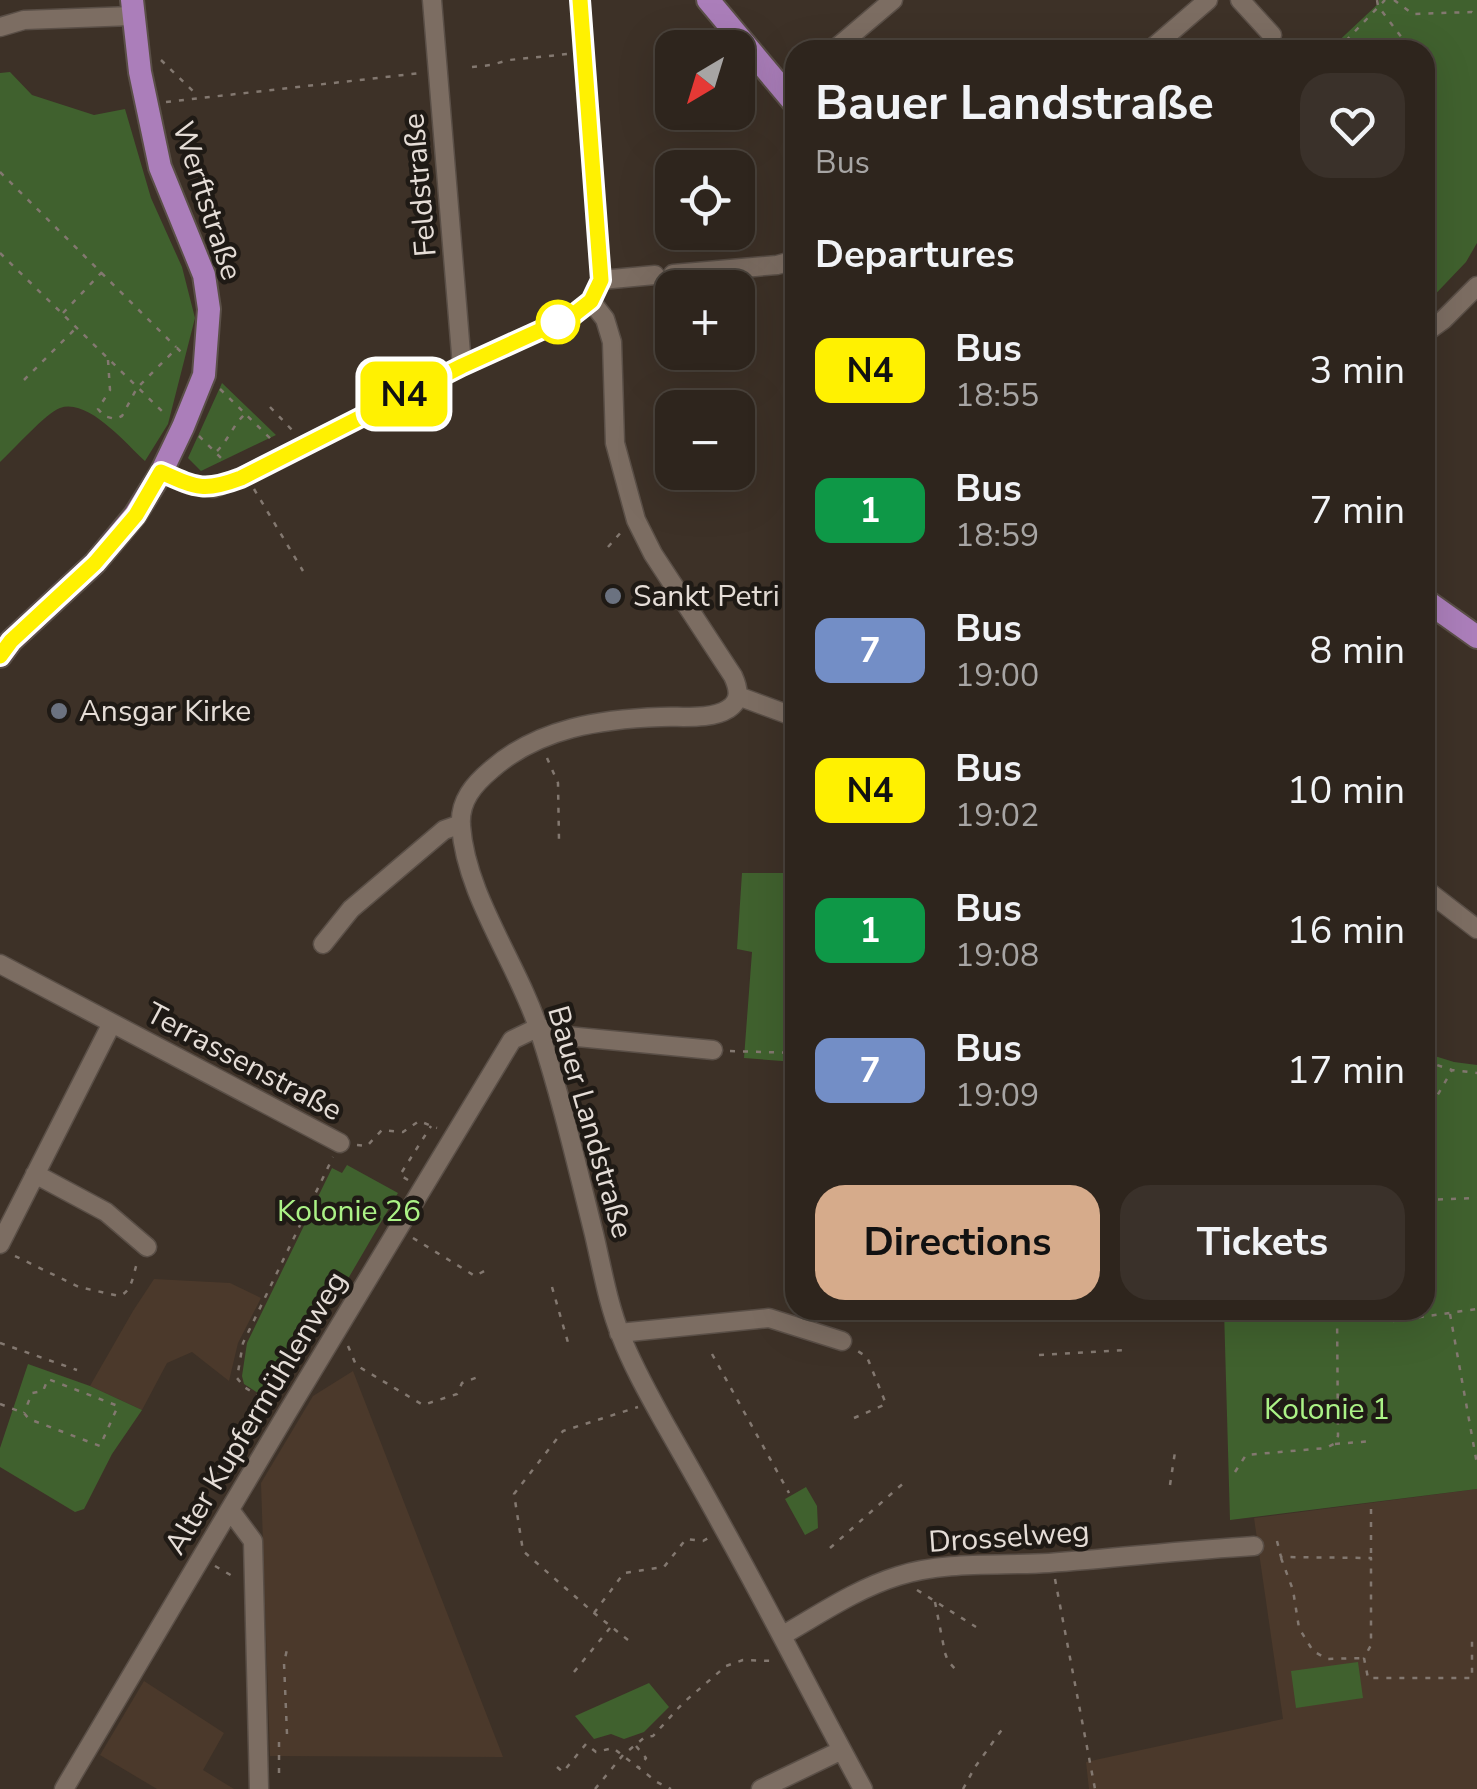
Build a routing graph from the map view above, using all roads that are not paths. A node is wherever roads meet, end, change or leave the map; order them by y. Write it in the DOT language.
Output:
graph roads {
  1 [pos="432,0"];
  2 [pos="580,0"];
  3 [pos="708,0"];
  4 [pos="893,0"];
  5 [pos="1208,0"];
  6 [pos="1240,0"];
  7 [pos="132,8"];
  8 [pos="0,26"];
  9 [pos="1272,35"];
  10 [pos="846,40"];
  11 [pos="1162,40"];
  12 [pos="785,86"];
  13 [pos="785,263"];
  14 [pos="601,280"];
  15 [pos="1477,286"];
  16 [pos="591,301"];
  17 [pos="1435,325"];
  18 [pos="462,366"];
  19 [pos="161,472"];
  20 [pos="1435,607"];
  21 [pos="1477,637"];
  22 [pos="0,656"];
  23 [pos="738,696"];
  24 [pos="785,712"];
  25 [pos="461,824"];
  26 [pos="1435,897"];
  27 [pos="1477,929"];
  28 [pos="323,944"];
  29 [pos="0,964"];
  30 [pos="112,1023"];
  31 [pos="538,1027"];
  32 [pos="713,1050"];
  33 [pos="340,1143"];
  34 [pos="35,1174"];
  35 [pos="0,1244"];
  36 [pos="147,1246"];
  37 [pos="620,1333"];
  38 [pos="842,1341"];
  39 [pos="230,1510"];
  40 [pos="1254,1546"];
  41 [pos="783,1636"];
  42 [pos="842,1750"];
  43 [pos="64,1789"];
  44 [pos="259,1789"];
  45 [pos="761,1789"];
  46 [pos="864,1789"];
  1 -- 18 [label="street, Feldstraße"];
  2 -- 14 [label="street"];
  3 -- 12 [label="main road"];
  4 -- 10 [label="street"];
  5 -- 11 [label="street"];
  6 -- 9 [label="street"];
  7 -- 8 [label="street"];
  7 -- 19 [label="main road, Werftstraße"];
  13 -- 14 [label="street"];
  14 -- 16 [label="street"];
  15 -- 17 [label="street"];
  16 -- 18 [label="street"];
  16 -- 23 [label="street"];
  18 -- 19 [label="street"];
  19 -- 22 [label="main road, Werftstraße"];
  20 -- 21 [label="main road"];
  23 -- 24 [label="street"];
  23 -- 25 [label="street"];
  25 -- 28 [label="street"];
  25 -- 31 [label="street, Bauer Landstraße"];
  26 -- 27 [label="street"];
  29 -- 30 [label="street, Terrassenstraße"];
  30 -- 33 [label="street, Terrassenstraße"];
  30 -- 34 [label="street"];
  31 -- 32 [label="street"];
  31 -- 37 [label="street, Bauer Landstraße"];
  31 -- 39 [label="street, Alter Kupfermühlenweg"];
  34 -- 35 [label="street"];
  34 -- 36 [label="street"];
  37 -- 38 [label="street"];
  37 -- 41 [label="street, Bauer Landstraße"];
  39 -- 43 [label="street, Alter Kupfermühlenweg"];
  39 -- 44 [label="street"];
  40 -- 41 [label="street, Drosselweg"];
  41 -- 42 [label="street, Bauer Landstraße"];
  42 -- 45 [label="street"];
  42 -- 46 [label="street, Bauer Landstraße"];
}
